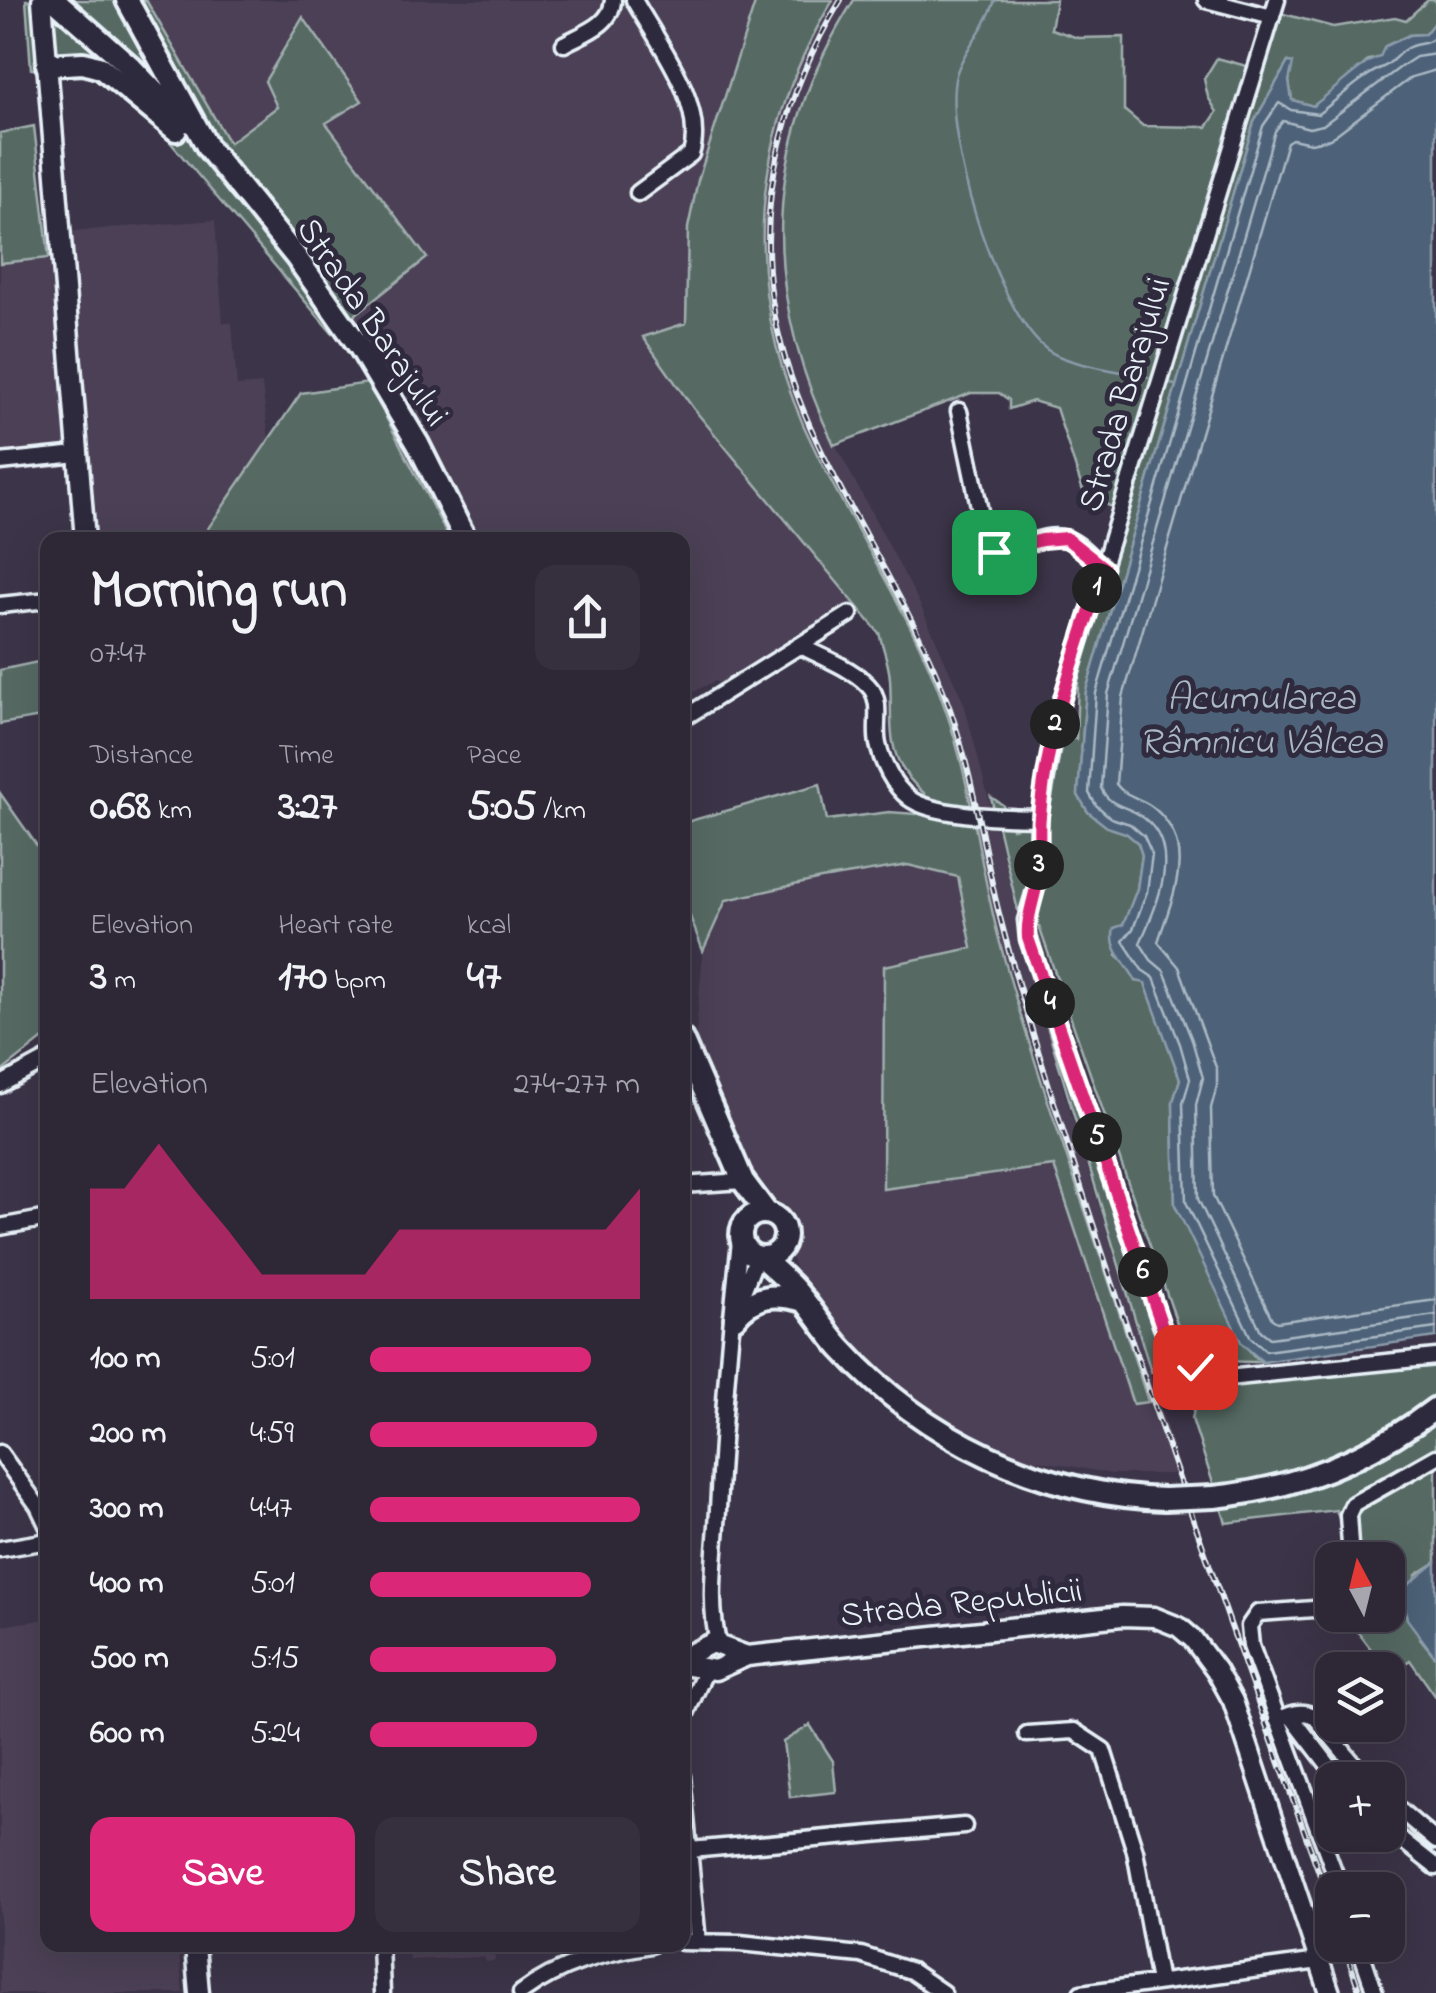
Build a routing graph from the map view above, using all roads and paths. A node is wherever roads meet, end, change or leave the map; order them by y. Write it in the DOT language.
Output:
graph roads {
  1 [pos="42,0"];
  2 [pos="127,0"];
  3 [pos="613,0"];
  4 [pos="634,0"];
  5 [pos="1206,0"];
  6 [pos="1278,0"];
  7 [pos="60,4"];
  8 [pos="1272,17"];
  9 [pos="564,44"];
  10 [pos="46,65"];
  11 [pos="203,143"];
  12 [pos="638,193"];
  13 [pos="959,411"];
  14 [pos="77,454"];
  15 [pos="0,462"];
  16 [pos="83,532"];
  17 [pos="462,532"];
  18 [pos="1104,568"];
  19 [pos="40,601"];
  20 [pos="0,605"];
  21 [pos="850,614"];
  22 [pos="799,645"];
  23 [pos="690,714"];
  24 [pos="1039,818"];
  25 [pos="690,1058"];
  26 [pos="40,1063"];
  27 [pos="0,1085"];
  28 [pos="742,1182"];
  29 [pos="690,1185"];
  30 [pos="767,1213"];
  31 [pos="40,1220"];
  32 [pos="0,1227"];
  33 [pos="742,1229"];
  34 [pos="785,1240"];
  35 [pos="759,1256"];
  36 [pos="799,1295"];
  37 [pos="732,1328"];
  38 [pos="1436,1357"];
  39 [pos="1436,1408"];
  40 [pos="0,1453"];
  41 [pos="1436,1457"];
  42 [pos="40,1510"];
  43 [pos="1350,1542"];
  44 [pos="40,1543"];
  45 [pos="0,1549"];
  46 [pos="1315,1609"];
  47 [pos="705,1657"];
  48 [pos="690,1699"];
  49 [pos="1284,1717"];
  50 [pos="1027,1734"];
  51 [pos="1324,1762"];
  52 [pos="1352,1762"];
  53 [pos="1405,1814"];
  54 [pos="964,1826"];
  55 [pos="1436,1840"];
  56 [pos="1405,1842"];
  57 [pos="690,1850"];
  58 [pos="1436,1867"];
  59 [pos="1335,1872"];
  60 [pos="690,1942"];
  61 [pos="1315,1945"];
  62 [pos="195,1952"];
  63 [pos="380,1952"];
  64 [pos="611,1952"];
  65 [pos="1315,1961"];
  66 [pos="1321,1962"];
  67 [pos="1365,1962"];
  68 [pos="1159,1982"];
  69 [pos="198,1993"];
  70 [pos="382,1993"];
  71 [pos="520,1993"];
  72 [pos="944,1993"];
  73 [pos="1082,1993"];
  74 [pos="1330,1993"];
  75 [pos="1375,1993"];
  1 -- 10 [label="main road"];
  2 -- 11 [label="highway"];
  3 -- 9 [label="street"];
  4 -- 12 [label="street"];
  5 -- 8 [label="street"];
  6 -- 8 [label="street, Strada Barajului"];
  7 -- 11 [label="highway"];
  8 -- 18 [label="street, Strada Barajului"];
  10 -- 11 [label="highway"];
  10 -- 14 [label="main road"];
  11 -- 17 [label="highway, Strada Barajului"];
  13 -- 18 [label="street"];
  14 -- 15 [label="street"];
  14 -- 16 [label="main road"];
  18 -- 24 [label="street, Strada Barajului"];
  19 -- 20 [label="street"];
  21 -- 22 [label="street"];
  22 -- 23 [label="street"];
  22 -- 24 [label="street"];
  24 -- 38 [label="street, Strada Barajului"];
  25 -- 28 [label="highway"];
  26 -- 27 [label="street"];
  28 -- 29 [label="street"];
  28 -- 30 [label="highway"];
  28 -- 33 [label="highway"];
  30 -- 33 [label="highway"];
  30 -- 34 [label="highway"];
  31 -- 32 [label="street"];
  33 -- 35 [label="highway"];
  33 -- 37 [label="street"];
  34 -- 35 [label="highway"];
  34 -- 36 [label="highway"];
  35 -- 36 [label="highway"];
  35 -- 37 [label="street"];
  36 -- 37 [label="highway"];
  36 -- 39 [label="highway, bridge"];
  37 -- 47 [label="street"];
  40 -- 42 [label="street"];
  41 -- 43 [label="street"];
  44 -- 45 [label="street"];
  46 -- 49 [label="street"];
  47 -- 48 [label="street"];
  47 -- 61 [label="main road, Strada Republicii"];
  49 -- 51 [label="street"];
  49 -- 52 [label="street"];
  49 -- 59 [label="street"];
  50 -- 68 [label="street"];
  53 -- 55 [label="street"];
  54 -- 57 [label="street"];
  56 -- 58 [label="street"];
  57 -- 60 [label="street"];
  60 -- 72 [label="street"];
  62 -- 69 [label="main road"];
  63 -- 70 [label="street"];
  64 -- 71 [label="street"];
  65 -- 68 [label="street"];
  66 -- 74 [label="main road"];
  67 -- 75 [label="street"];
  68 -- 73 [label="street"];
}
